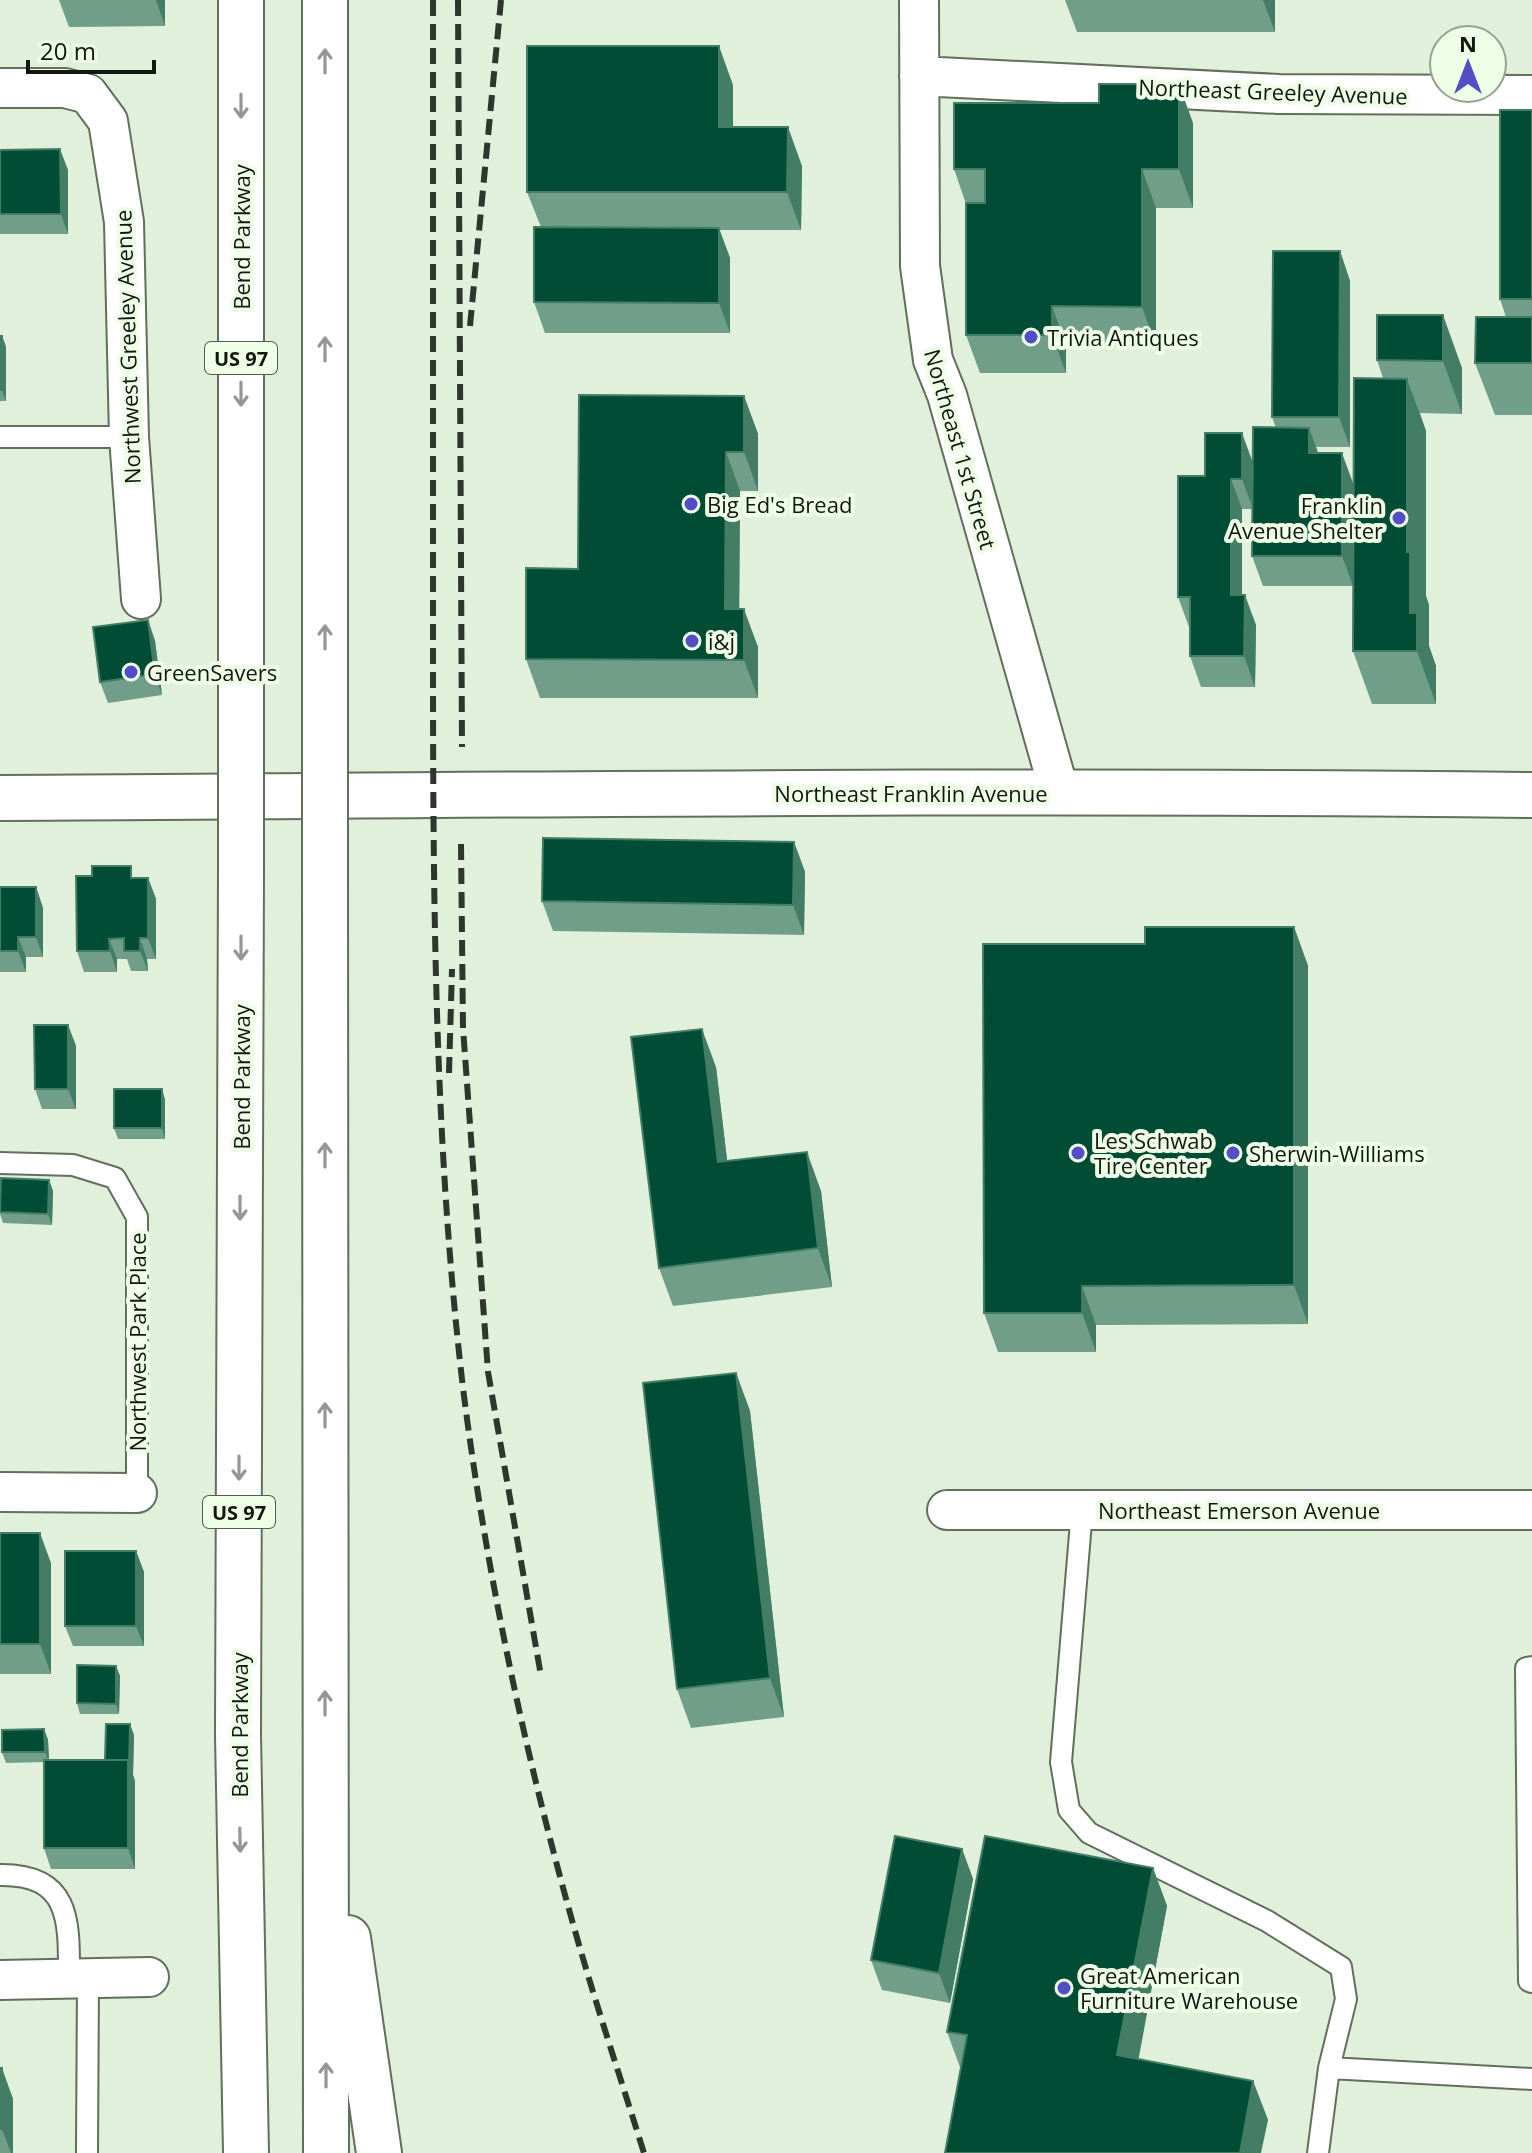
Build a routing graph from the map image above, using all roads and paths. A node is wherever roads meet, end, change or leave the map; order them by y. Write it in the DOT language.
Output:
graph roads {
  1 [pos="241,0"];
  2 [pos="325,0"];
  3 [pos="919,0"];
  4 [pos="919,76"];
  5 [pos="0,88"];
  6 [pos="1532,95"];
  7 [pos="0,437"];
  8 [pos="129,437"];
  9 [pos="141,599"];
  10 [pos="1060,794"];
  11 [pos="1532,795"];
  12 [pos="0,798"];
  13 [pos="0,1163"];
  14 [pos="0,1492"];
  15 [pos="137,1493"];
  16 [pos="947,1510"];
  17 [pos="1082,1510"];
  18 [pos="1532,1510"];
  19 [pos="1532,1667"];
  20 [pos="325,1763"];
  21 [pos="0,1875"];
  22 [pos="149,1977"];
  23 [pos="78,1979"];
  24 [pos="0,1980"];
  25 [pos="1532,1982"];
  26 [pos="1329,2068"];
  27 [pos="1532,2079"];
  28 [pos="245,2082"];
  29 [pos="87,2153"];
  30 [pos="234,2153"];
  31 [pos="246,2153"];
  32 [pos="326,2153"];
  33 [pos="379,2153"];
  34 [pos="1318,2153"];
  1 -- 28 [label="main road, Bend Parkway / US 97, one-way, bridge"];
  20 -- 2 [label="main road, one-way, bridge"];
  3 -- 4 [label="street, Northeast 1st Street"];
  4 -- 6 [label="street, Northeast Greeley Avenue"];
  4 -- 10 [label="street, Northeast 1st Street"];
  5 -- 8 [label="street, Northwest Greeley Avenue"];
  7 -- 8 [label="lane"];
  8 -- 9 [label="street, Northwest Greeley Avenue"];
  10 -- 11 [label="main road, Northeast Franklin Avenue"];
  10 -- 12 [label="main road, Northeast Franklin Avenue"];
  13 -- 15 [label="lane, Northwest Park Place"];
  14 -- 15 [label="street, Northwest Park Place"];
  16 -- 17 [label="street, Northeast Emerson Avenue"];
  17 -- 18 [label="street, Northeast Emerson Avenue"];
  17 -- 26 [label="lane"];
  19 -- 25 [label="lane"];
  32 -- 20 [label="main road, one-way"];
  20 -- 33 [label="main road"];
  21 -- 23 [label="lane"];
  22 -- 23 [label="street"];
  23 -- 24 [label="street"];
  23 -- 29 [label="lane"];
  26 -- 27 [label="lane"];
  26 -- 34 [label="lane"];
  28 -- 30 [label="main road"];
  28 -- 31 [label="main road, Bend Parkway / US 97"];
}
